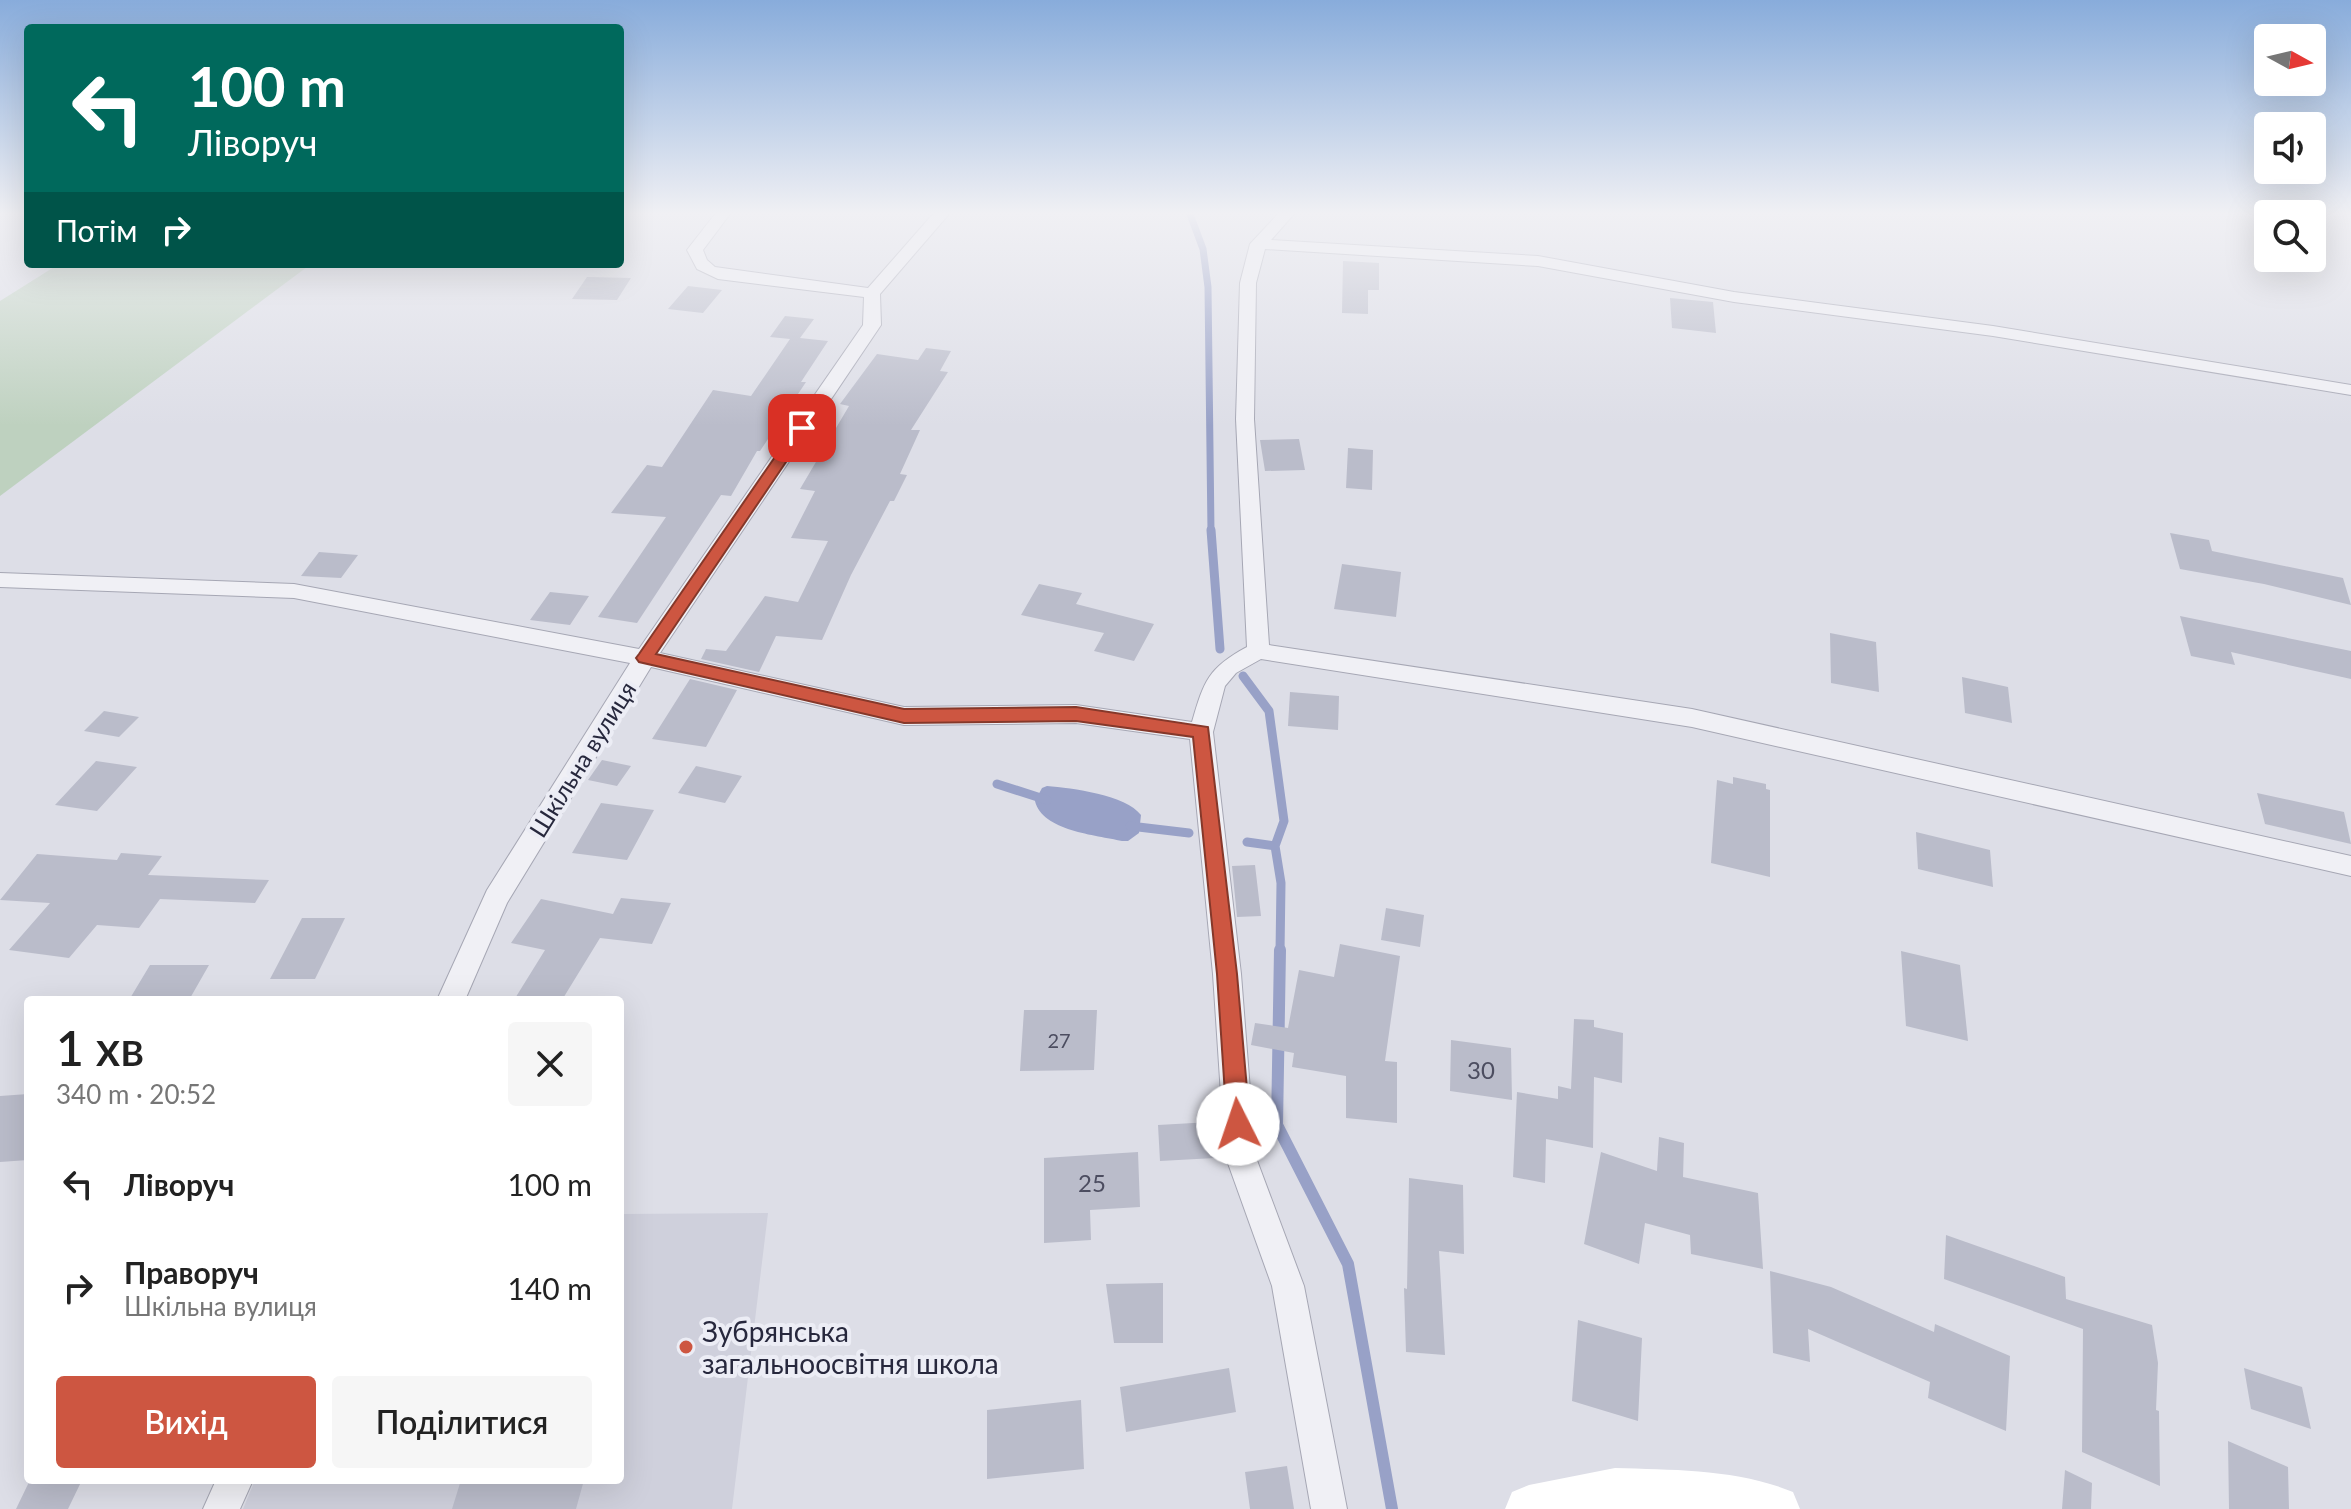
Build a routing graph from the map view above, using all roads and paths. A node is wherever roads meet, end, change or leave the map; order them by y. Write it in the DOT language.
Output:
graph roads {
  1 [pos="802,284"];
  2 [pos="880,284"];
  3 [pos="1248,284"];
  4 [pos="1666,284"];
  5 [pos="872,293"];
  6 [pos="2351,390"];
  7 [pos="0,580"];
  8 [pos="1258,651"];
  9 [pos="645,658"];
  10 [pos="1201,732"];
  11 [pos="2351,866"];
  12 [pos="453,996"];
  13 [pos="233,1484"];
  14 [pos="221,1509"];
  15 [pos="1329,1509"];
  16 [pos="1529,1509"];
  17 [pos="1776,1509"];
  1 -- 5 [label="street"];
  2 -- 5 [label="street"];
  3 -- 8 [label="street"];
  4 -- 6 [label="street"];
  5 -- 9 [label="street, Шкільна вулиця"];
  7 -- 9 [label="street"];
  8 -- 10 [label="street"];
  8 -- 11 [label="street"];
  9 -- 10 [label="street"];
  9 -- 12 [label="street, Шкільна вулиця"];
  10 -- 15 [label="street"];
  13 -- 14 [label="street"];
  16 -- 17 [label="main road"];
}
